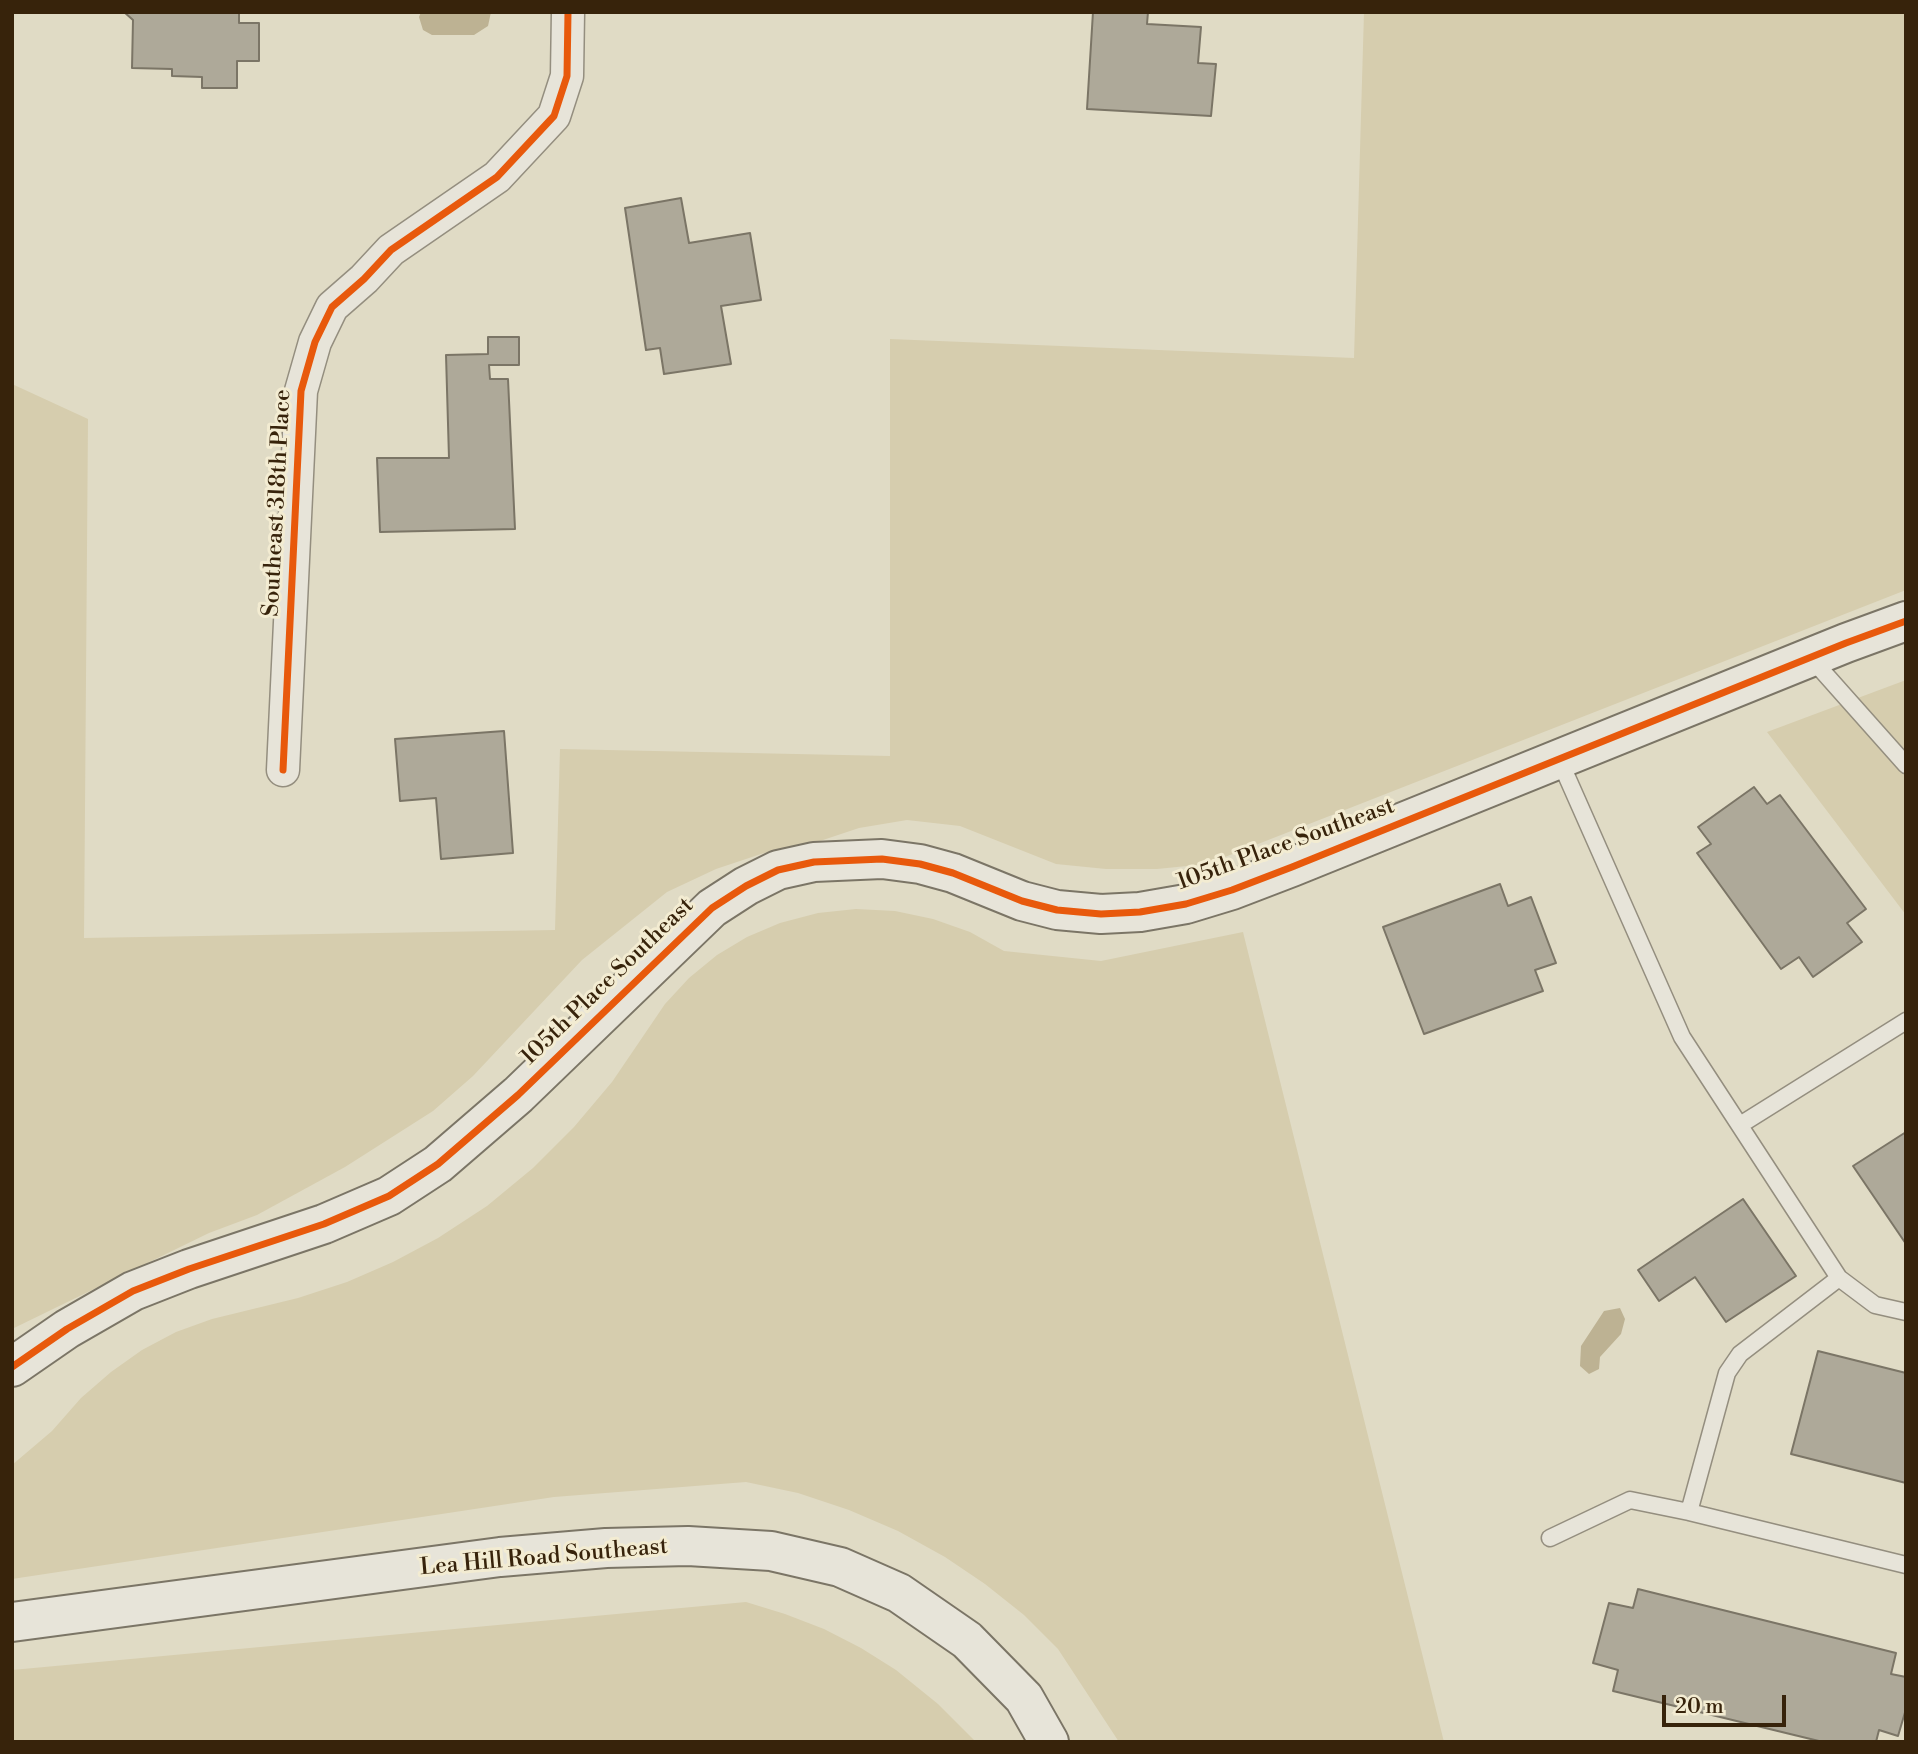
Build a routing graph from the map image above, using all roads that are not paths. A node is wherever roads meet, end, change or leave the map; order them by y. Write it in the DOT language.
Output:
graph roads {
  1 [pos="568,12"];
  2 [pos="1906,621"];
  3 [pos="1810,657"];
  4 [pos="1559,759"];
  5 [pos="1906,765"];
  6 [pos="283,769"];
  7 [pos="1906,1021"];
  8 [pos="1740,1125"];
  9 [pos="1839,1278"];
  10 [pos="1906,1312"];
  11 [pos="12,1367"];
  12 [pos="1689,1512"];
  13 [pos="1550,1538"];
  14 [pos="1906,1565"];
  15 [pos="12,1622"];
  16 [pos="1049,1742"];
  1 -- 6 [label="street, Southeast 318th Place"];
  2 -- 3 [label="street, 105th Place Southeast"];
  3 -- 4 [label="street, 105th Place Southeast"];
  3 -- 5 [label="lane"];
  4 -- 8 [label="lane"];
  4 -- 11 [label="street, 105th Place Southeast"];
  7 -- 8 [label="lane"];
  8 -- 9 [label="lane"];
  9 -- 10 [label="lane"];
  9 -- 12 [label="lane"];
  12 -- 13 [label="lane"];
  12 -- 14 [label="lane"];
  15 -- 16 [label="street, Lea Hill Road Southeast"];
}
